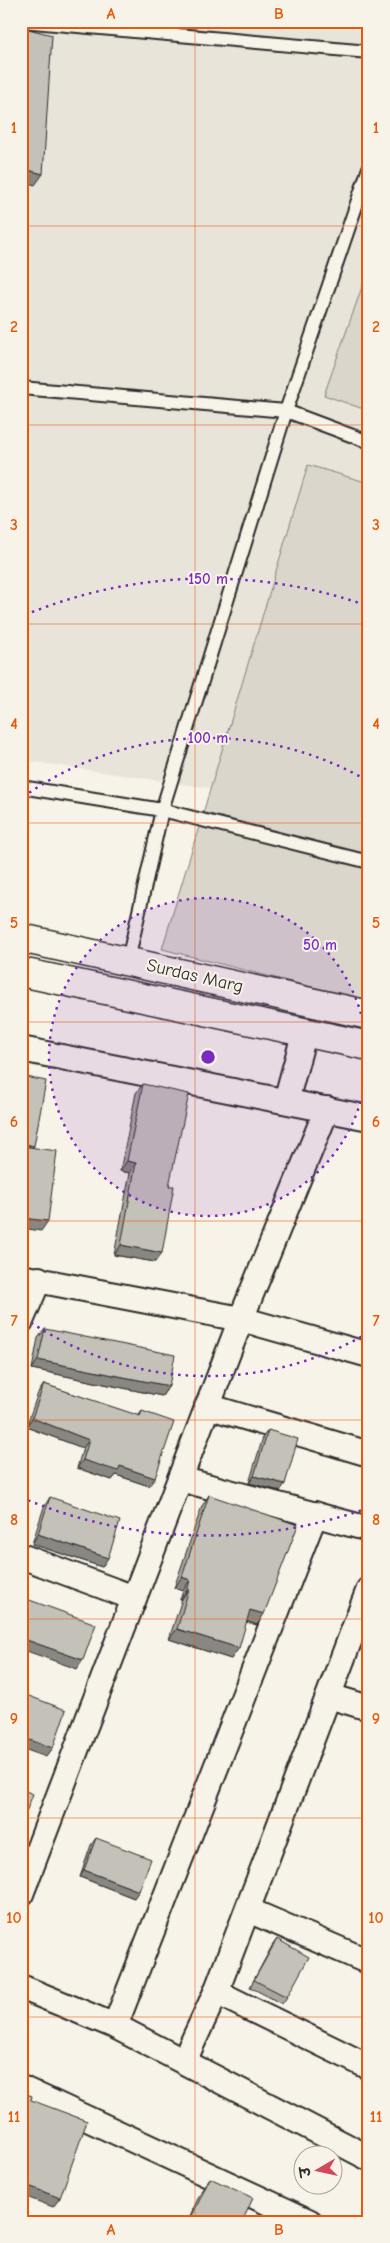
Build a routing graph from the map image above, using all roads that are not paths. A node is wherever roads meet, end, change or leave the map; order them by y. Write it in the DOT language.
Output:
graph roads {
  1 [pos="22,21"];
  2 [pos="369,52"];
  3 [pos="369,168"];
  4 [pos="21,388"];
  5 [pos="286,411"];
  6 [pos="369,442"];
  7 [pos="21,787"];
  8 [pos="162,810"];
  9 [pos="369,862"];
  10 [pos="21,938"];
  11 [pos="128,960"];
  12 [pos="21,972"];
  13 [pos="119,993"];
  14 [pos="369,1015"];
  15 [pos="305,1031"];
  16 [pos="369,1046"];
  17 [pos="21,1049"];
  18 [pos="286,1101"];
  19 [pos="327,1109"];
  20 [pos="369,1118"];
  21 [pos="30,1278"];
  22 [pos="241,1319"];
  23 [pos="21,1321"];
  24 [pos="369,1355"];
  25 [pos="208,1406"];
  26 [pos="369,1454"];
  27 [pos="180,1479"];
  28 [pos="315,1514"];
  29 [pos="369,1529"];
  30 [pos="21,1556"];
  31 [pos="369,1589"];
  32 [pos="134,1598"];
  33 [pos="363,1624"];
  34 [pos="329,1696"];
  35 [pos="369,1708"];
  36 [pos="21,1894"];
  37 [pos="248,1910"];
  38 [pos="369,1962"];
  39 [pos="21,1987"];
  40 [pos="216,1992"];
  41 [pos="115,2026"];
  42 [pos="184,2060"];
  43 [pos="369,2067"];
  44 [pos="21,2088"];
  45 [pos="369,2158"];
  46 [pos="310,2222"];
  1 -- 2 [label="lane"];
  3 -- 5 [label="lane"];
  4 -- 5 [label="lane"];
  5 -- 6 [label="lane"];
  5 -- 8 [label="lane"];
  7 -- 8 [label="lane"];
  8 -- 9 [label="lane"];
  8 -- 11 [label="lane"];
  10 -- 11 [label="main road, Surdas Marg"];
  11 -- 13 [label="main road"];
  11 -- 14 [label="main road, Surdas Marg"];
  12 -- 13 [label="main road, Surdas Marg"];
  13 -- 15 [label="main road, Surdas Marg"];
  15 -- 16 [label="main road, Surdas Marg"];
  15 -- 18 [label="street"];
  17 -- 18 [label="street"];
  18 -- 19 [label="street"];
  19 -- 20 [label="street"];
  19 -- 22 [label="street"];
  21 -- 22 [label="street"];
  21 -- 23 [label="street"];
  22 -- 24 [label="street"];
  22 -- 25 [label="street"];
  25 -- 26 [label="street"];
  25 -- 27 [label="street"];
  27 -- 28 [label="street"];
  27 -- 32 [label="street"];
  28 -- 29 [label="street"];
  28 -- 41 [label="street"];
  30 -- 32 [label="street"];
  31 -- 33 [label="street"];
  32 -- 36 [label="street"];
  33 -- 34 [label="street"];
  34 -- 35 [label="street"];
  34 -- 37 [label="street"];
  37 -- 38 [label="street"];
  37 -- 40 [label="street"];
  39 -- 41 [label="street"];
  40 -- 42 [label="street"];
  40 -- 43 [label="street"];
  41 -- 42 [label="street"];
  42 -- 45 [label="street"];
  44 -- 46 [label="street"];
}
